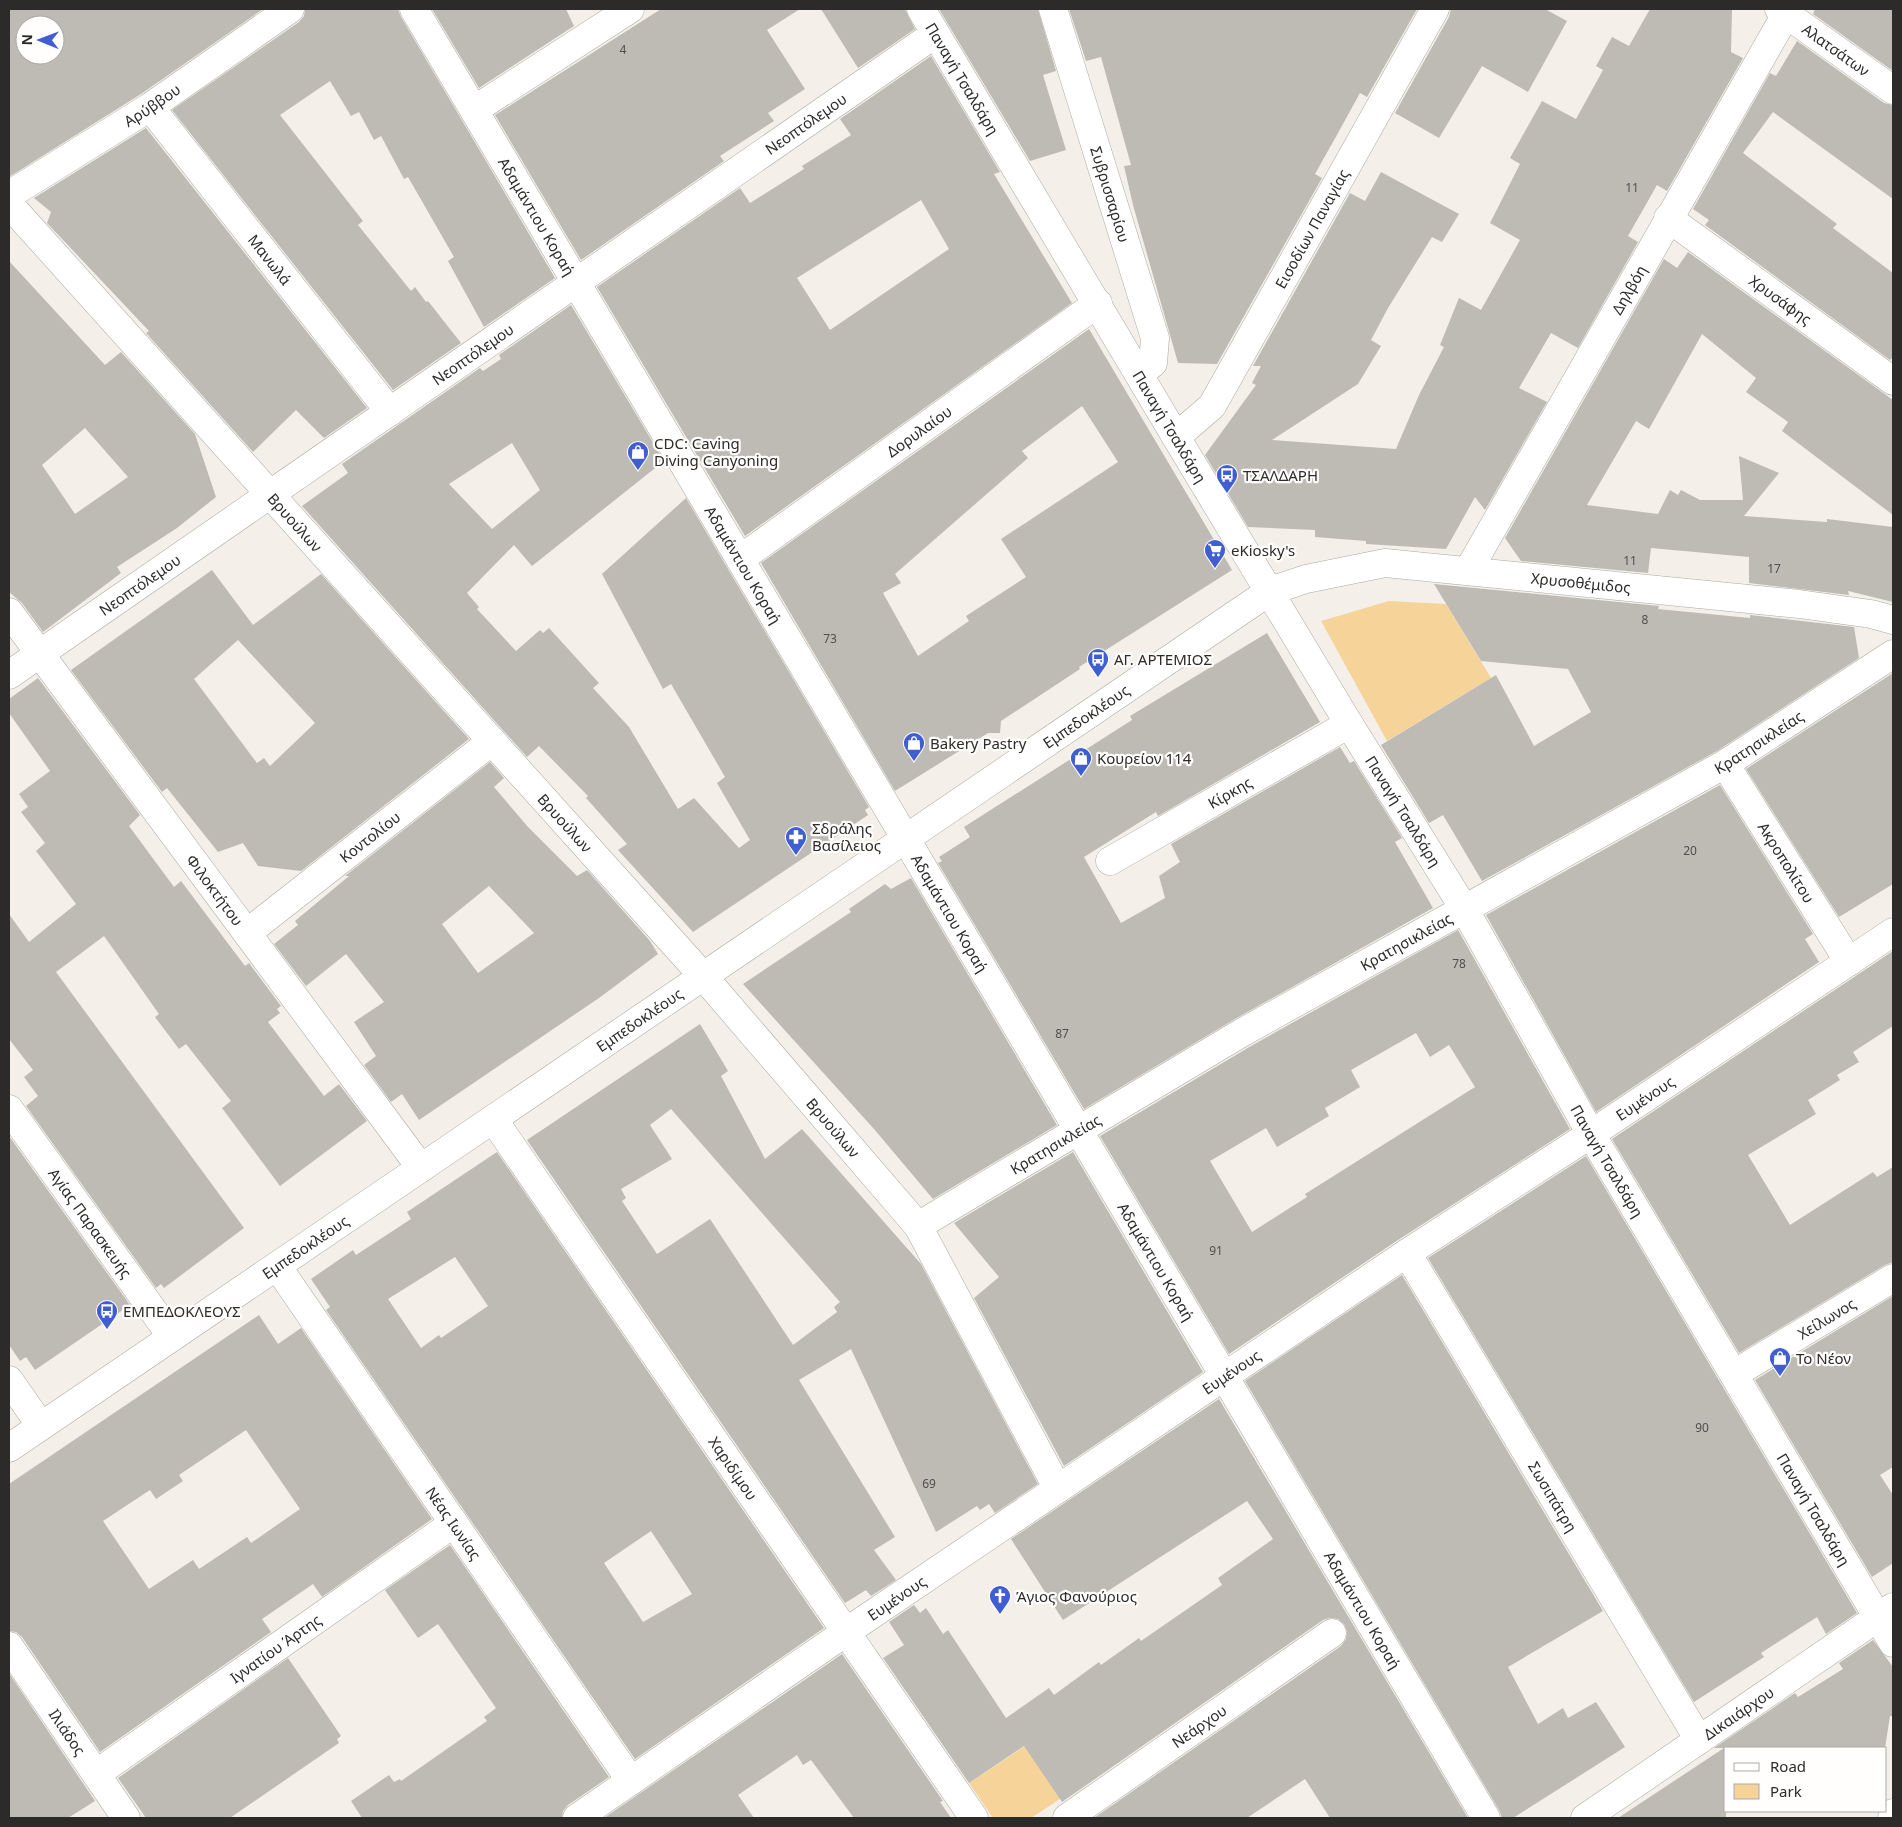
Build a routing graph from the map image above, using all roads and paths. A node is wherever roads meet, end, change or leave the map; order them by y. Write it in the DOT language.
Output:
graph roads {
  1 [pos="290,9"];
  2 [pos="414,9"];
  3 [pos="630,9"];
  4 [pos="921,9"];
  5 [pos="1053,9"];
  6 [pos="1435,9"];
  7 [pos="1784,10"];
  8 [pos="936,34"];
  9 [pos="1893,90"];
  10 [pos="150,107"];
  11 [pos="474,110"];
  12 [pos="9,195"];
  13 [pos="9,204"];
  14 [pos="1668,218"];
  15 [pos="576,283"];
  16 [pos="1098,303"];
  17 [pos="1139,374"];
  18 [pos="1893,381"];
  19 [pos="390,412"];
  20 [pos="1176,437"];
  21 [pos="269,494"];
  22 [pos="740,559"];
  23 [pos="1468,571"];
  24 [pos="1270,590"];
  25 [pos="9,612"];
  26 [pos="1893,620"];
  27 [pos="39,654"];
  28 [pos="1893,654"];
  29 [pos="9,674"];
  30 [pos="1349,724"];
  31 [pos="492,741"];
  32 [pos="1725,764"];
  33 [pos="906,839"];
  34 [pos="1110,861"];
  35 [pos="1466,910"];
  36 [pos="1893,932"];
  37 [pos="247,933"];
  38 [pos="1849,962"];
  39 [pos="704,976"];
  40 [pos="9,1109"];
  41 [pos="493,1119"];
  42 [pos="1078,1130"];
  43 [pos="1592,1134"];
  44 [pos="421,1168"];
  45 [pos="918,1226"];
  46 [pos="1407,1253"];
  47 [pos="277,1266"];
  48 [pos="1893,1278"];
  49 [pos="172,1337"];
  50 [pos="1734,1374"];
  51 [pos="1224,1376"];
  52 [pos="9,1380"];
  53 [pos="41,1426"];
  54 [pos="9,1448"];
  55 [pos="1058,1489"];
  56 [pos="454,1523"];
  57 [pos="1886,1612"];
  58 [pos="846,1632"];
  59 [pos="1332,1633"];
  60 [pos="1893,1643"];
  61 [pos="9,1646"];
  62 [pos="1699,1740"];
  63 [pos="96,1774"];
  64 [pos="631,1781"];
  65 [pos="1893,1813"];
  66 [pos="114,1814"];
  67 [pos="577,1818"];
  68 [pos="974,1818"];
  69 [pos="1067,1818"];
  70 [pos="1486,1818"];
  71 [pos="1585,1818"];
  72 [pos="1892,1818"];
  1 -- 10 [label="street, Αρύββου"];
  2 -- 11 [label="street, Αδαμάντιου Κοραή"];
  3 -- 11 [label="street"];
  4 -- 8 [label="street, Παναγή Τσαλδάρη"];
  5 -- 17 [label="street, Συβρισσαρίου"];
  6 -- 20 [label="street, Εισοδίων Παναγίας"];
  7 -- 9 [label="street, Αλατσάτων"];
  7 -- 14 [label="street, Δηλβόη"];
  8 -- 15 [label="street, Νεοπτόλεμου"];
  8 -- 16 [label="street, Παναγή Τσαλδάρη"];
  10 -- 12 [label="street, Αρύββου"];
  10 -- 19 [label="street, Μανωλά"];
  11 -- 15 [label="street, Αδαμάντιου Κοραή"];
  13 -- 21 [label="street, Βρυούλων"];
  14 -- 18 [label="street, Χρυσάφης"];
  14 -- 23 [label="street, Δηλβόη"];
  15 -- 19 [label="street, Νεοπτόλεμου"];
  15 -- 22 [label="street, Αδαμάντιου Κοραή"];
  16 -- 17 [label="street, Παναγή Τσαλδάρη"];
  16 -- 22 [label="street, Δορυλαίου"];
  17 -- 20 [label="street, Παναγή Τσαλδάρη"];
  19 -- 21 [label="street, Νεοπτόλεμου"];
  20 -- 24 [label="street, Παναγή Τσαλδάρη"];
  21 -- 27 [label="street, Νεοπτόλεμου"];
  21 -- 31 [label="street, Βρυούλων"];
  22 -- 33 [label="street, Αδαμάντιου Κοραή"];
  23 -- 24 [label="street, Χρυσοθέμιδος"];
  23 -- 26 [label="street, Χρυσοθέμιδος"];
  24 -- 30 [label="street, Παναγή Τσαλδάρη"];
  24 -- 33 [label="street, Εμπεδοκλέους"];
  25 -- 27 [label="street, Φιλοκτήτου"];
  27 -- 29 [label="street, Νεοπτόλεμου"];
  27 -- 37 [label="street, Φιλοκτήτου"];
  28 -- 32 [label="street, Κρατησικλείας"];
  30 -- 34 [label="street, Κίρκης"];
  30 -- 35 [label="street, Παναγή Τσαλδάρη"];
  31 -- 37 [label="street, Κοντολίου"];
  31 -- 39 [label="street, Βρυούλων"];
  32 -- 35 [label="street, Κρατησικλείας"];
  32 -- 38 [label="street, Ακροπολίτου"];
  33 -- 39 [label="street, Εμπεδοκλέους"];
  33 -- 42 [label="street, Αδαμάντιου Κοραή"];
  35 -- 42 [label="street, Κρατησικλείας"];
  35 -- 43 [label="street, Παναγή Τσαλδάρη"];
  36 -- 38 [label="street, Ευμένους"];
  37 -- 44 [label="street, Φιλοκτήτου"];
  38 -- 43 [label="street, Ευμένους"];
  39 -- 41 [label="street, Εμπεδοκλέους"];
  39 -- 45 [label="street, Βρυούλων"];
  40 -- 49 [label="street, Αγίας Παρασκευής"];
  41 -- 44 [label="street, Εμπεδοκλέους"];
  41 -- 58 [label="street, Χαριδίμου"];
  42 -- 45 [label="street, Κρατησικλείας"];
  42 -- 51 [label="street, Αδαμάντιου Κοραή"];
  43 -- 46 [label="street, Ευμένους"];
  43 -- 50 [label="street, Παναγή Τσαλδάρη"];
  44 -- 47 [label="street, Εμπεδοκλέους"];
  45 -- 55 [label="street, Βρυούλων"];
  46 -- 51 [label="street, Ευμένους"];
  46 -- 62 [label="street, Σωσιπάτρη"];
  47 -- 49 [label="street, Εμπεδοκλέους"];
  47 -- 56 [label="street, Νέας Ιωνίας"];
  48 -- 50 [label="street, Χείλωνος"];
  49 -- 53 [label="street, Εμπεδοκλέους"];
  50 -- 57 [label="street, Παναγή Τσαλδάρη"];
  51 -- 55 [label="street, Ευμένους"];
  51 -- 70 [label="street, Αδαμάντιου Κοραή"];
  52 -- 53 [label="street"];
  53 -- 54 [label="street, Εμπεδοκλέους"];
  55 -- 58 [label="street, Ευμένους"];
  56 -- 63 [label="street, Ιγνατίου Άρτης"];
  56 -- 64 [label="street, Νέας Ιωνίας"];
  57 -- 60 [label="street, Παναγή Τσαλδάρη"];
  57 -- 62 [label="street, Δικαιάρχου"];
  58 -- 64 [label="street, Ευμένους"];
  58 -- 68 [label="street, Χαριδίμου"];
  59 -- 69 [label="street, Νεάρχου"];
  61 -- 63 [label="street, Ιλιάδος"];
  62 -- 71 [label="street, Δικαιάρχου"];
  63 -- 66 [label="street, Ιλιάδος"];
  64 -- 67 [label="street, Ευμένους"];
  65 -- 72 [label="street"];
}
